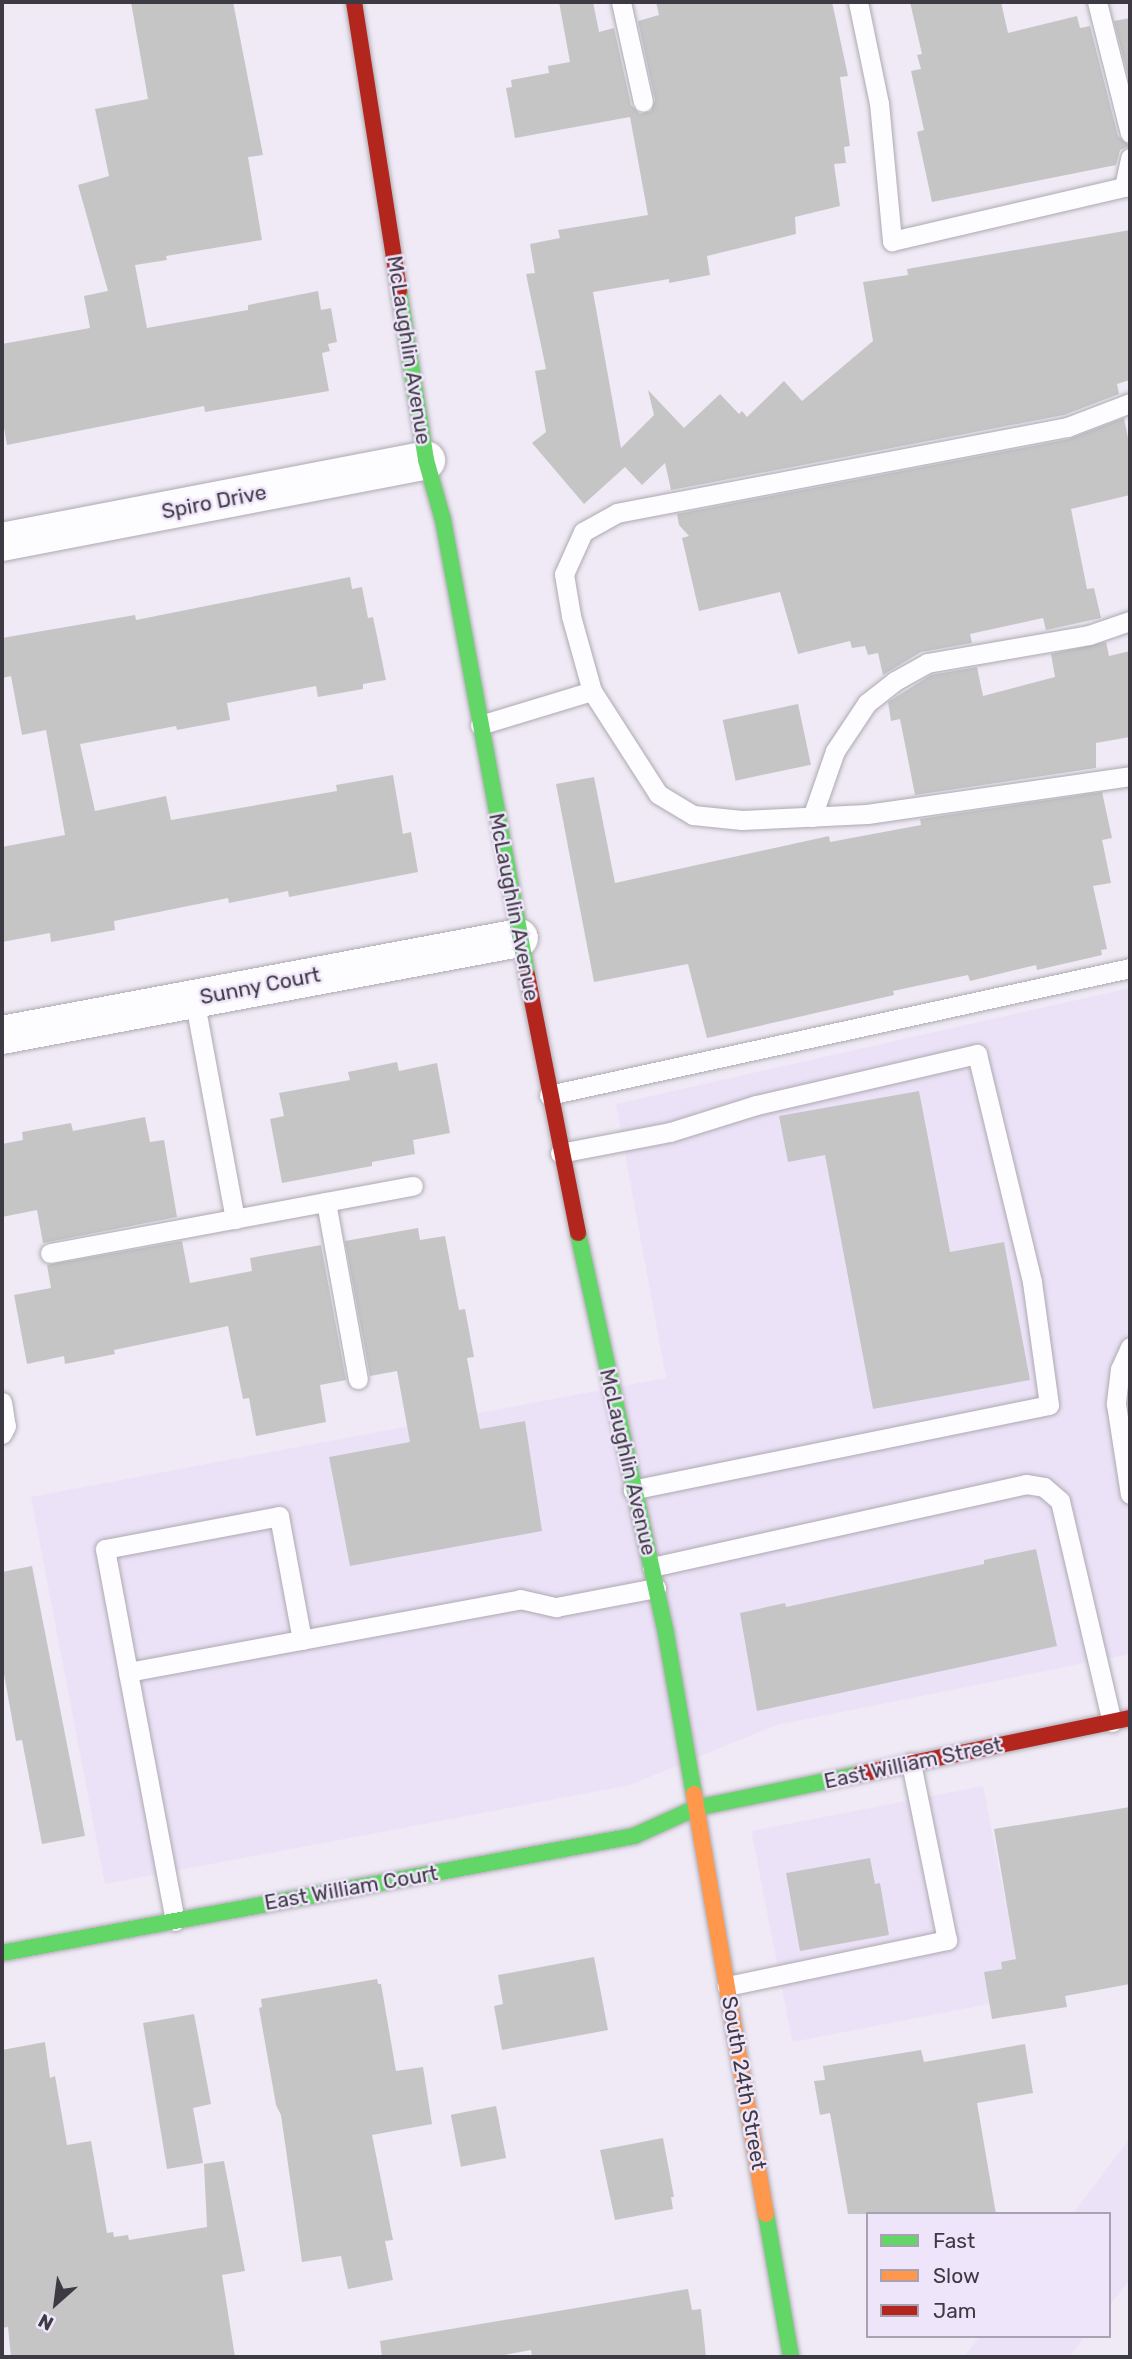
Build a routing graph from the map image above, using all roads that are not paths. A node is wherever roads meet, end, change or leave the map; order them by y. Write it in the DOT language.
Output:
graph roads {
  1 [pos="354,2"];
  2 [pos="621,2"];
  3 [pos="858,2"];
  4 [pos="1097,2"];
  5 [pos="643,102"];
  6 [pos="1130,133"];
  7 [pos="1130,158"];
  8 [pos="1130,403"];
  9 [pos="426,460"];
  10 [pos="2,542"];
  11 [pos="1130,621"];
  12 [pos="592,691"];
  13 [pos="480,725"];
  14 [pos="1130,776"];
  15 [pos="812,817"];
  16 [pos="519,938"];
  17 [pos="1130,968"];
  18 [pos="194,998"];
  19 [pos="2,1035"];
  20 [pos="549,1095"];
  21 [pos="560,1153"];
  22 [pos="413,1186"];
  23 [pos="326,1202"];
  24 [pos="235,1219"];
  25 [pos="50,1253"];
  26 [pos="1130,1347"];
  27 [pos="358,1379"];
  28 [pos="2,1402"];
  29 [pos="2,1434"];
  30 [pos="633,1490"];
  31 [pos="1130,1494"];
  32 [pos="652,1567"];
  33 [pos="656,1588"];
  34 [pos="302,1640"];
  35 [pos="128,1672"];
  36 [pos="1121,1720"];
  37 [pos="911,1763"];
  38 [pos="696,1808"];
  39 [pos="175,1921"];
  40 [pos="2,1953"];
  41 [pos="727,1986"];
  42 [pos="791,2357"];
  1 -- 9 [label="main road, McLaughlin Avenue"];
  2 -- 5 [label="lane"];
  3 -- 7 [label="lane"];
  4 -- 6 [label="lane"];
  8 -- 12 [label="lane"];
  9 -- 10 [label="street, Spiro Drive"];
  9 -- 13 [label="main road, McLaughlin Avenue"];
  11 -- 15 [label="lane"];
  12 -- 13 [label="lane"];
  12 -- 15 [label="lane"];
  13 -- 16 [label="main road, McLaughlin Avenue"];
  14 -- 15 [label="lane"];
  16 -- 18 [label="street, Sunny Court"];
  16 -- 20 [label="main road, McLaughlin Avenue"];
  17 -- 20 [label="lane"];
  18 -- 19 [label="street, Sunny Court"];
  18 -- 24 [label="lane"];
  20 -- 21 [label="main road, McLaughlin Avenue"];
  21 -- 30 [label="main road, McLaughlin Avenue"];
  21 -- 30 [label="lane"];
  22 -- 23 [label="lane"];
  23 -- 24 [label="lane"];
  23 -- 27 [label="lane"];
  24 -- 25 [label="lane"];
  26 -- 31 [label="lane"];
  28 -- 29 [label="lane"];
  30 -- 32 [label="main road, McLaughlin Avenue"];
  32 -- 33 [label="main road, McLaughlin Avenue"];
  32 -- 36 [label="lane"];
  33 -- 34 [label="lane"];
  33 -- 38 [label="main road, McLaughlin Avenue"];
  34 -- 35 [label="lane"];
  34 -- 35 [label="lane"];
  35 -- 39 [label="lane"];
  36 -- 37 [label="main road, East William Street"];
  37 -- 38 [label="main road, East William Street"];
  37 -- 41 [label="lane"];
  38 -- 39 [label="main road, East William Court"];
  38 -- 41 [label="main road, South 24th Street"];
  39 -- 40 [label="main road, East William Court"];
  41 -- 42 [label="main road, South 24th Street"];
}
